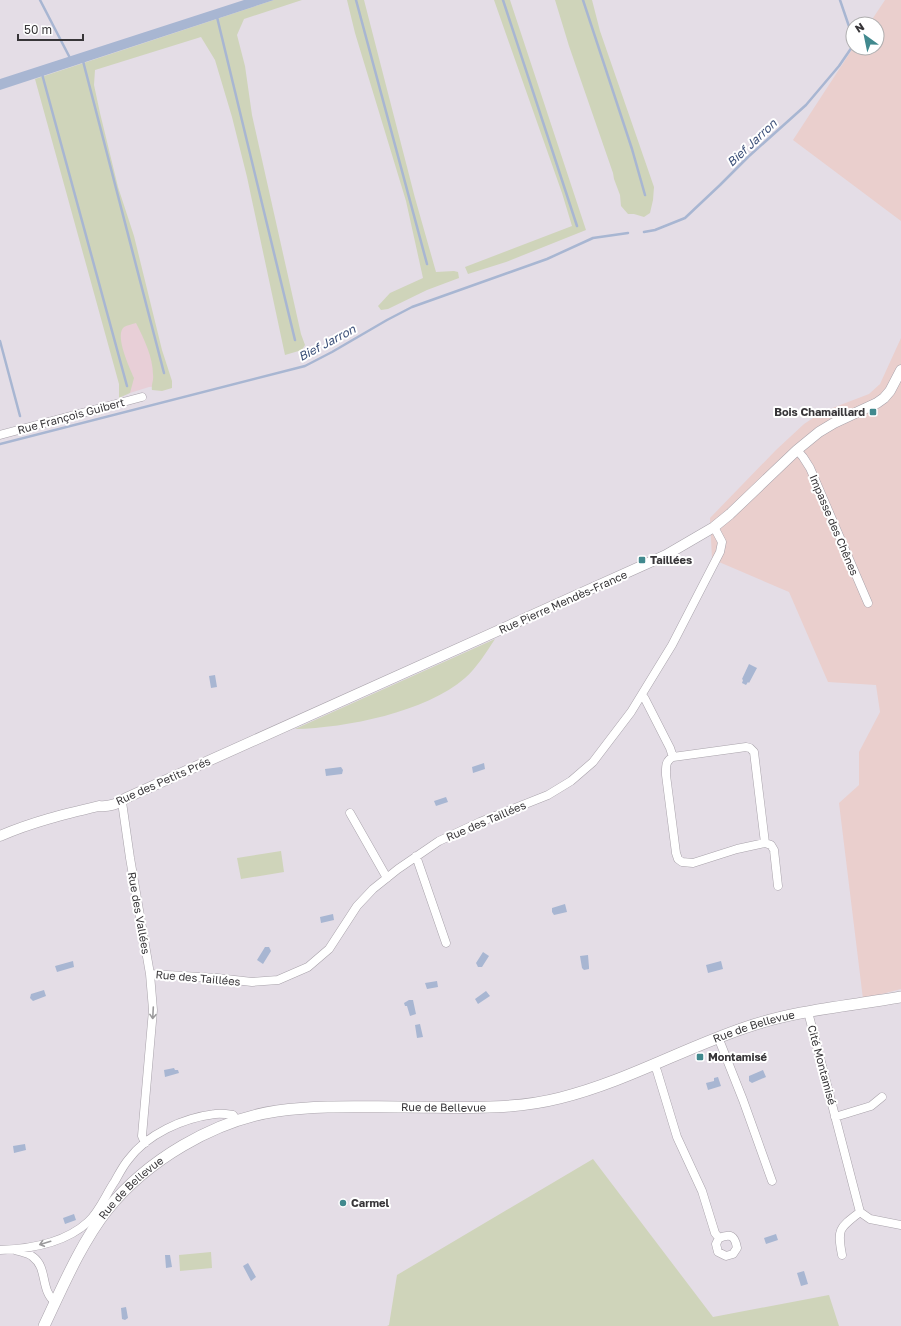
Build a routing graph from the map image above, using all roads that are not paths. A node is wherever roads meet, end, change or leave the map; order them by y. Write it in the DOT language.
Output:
graph roads {
  1 [pos="901,370"];
  2 [pos="898,385"];
  3 [pos="142,398"];
  4 [pos="0,435"];
  5 [pos="797,450"];
  6 [pos="714,527"];
  7 [pos="868,603"];
  8 [pos="642,695"];
  9 [pos="277,730"];
  10 [pos="673,757"];
  11 [pos="122,802"];
  12 [pos="350,813"];
  13 [pos="0,836"];
  14 [pos="766,843"];
  15 [pos="416,856"];
  16 [pos="387,878"];
  17 [pos="778,886"];
  18 [pos="446,943"];
  19 [pos="150,974"];
  20 [pos="901,997"];
  21 [pos="808,1012"];
  22 [pos="718,1037"];
  23 [pos="653,1064"];
  24 [pos="882,1097"];
  25 [pos="835,1117"];
  26 [pos="237,1120"];
  27 [pos="145,1143"];
  28 [pos="772,1181"];
  29 [pos="860,1212"];
  30 [pos="901,1225"];
  31 [pos="719,1238"];
  32 [pos="13,1249"];
  33 [pos="0,1250"];
  34 [pos="842,1255"];
  35 [pos="56,1302"];
  36 [pos="44,1326"];
  1 -- 2 [label="street, Rue Pierre Mendès-France"];
  2 -- 5 [label="street, Rue Pierre Mendès-France"];
  3 -- 4 [label="street, Rue François Guibert"];
  5 -- 6 [label="street, Rue Pierre Mendès-France"];
  5 -- 7 [label="street, Impasse des Chênes"];
  6 -- 8 [label="street, Rue des Taillées"];
  6 -- 9 [label="street, Rue Pierre Mendès-France"];
  8 -- 10 [label="street"];
  8 -- 15 [label="street, Rue des Taillées"];
  9 -- 11 [label="street, Rue des Petits Prés"];
  10 -- 14 [label="street"];
  10 -- 14 [label="street"];
  11 -- 13 [label="street, Rue des Petits Prés"];
  11 -- 19 [label="street, Rue des Vallées"];
  12 -- 16 [label="street"];
  14 -- 17 [label="street"];
  15 -- 16 [label="street, Rue des Taillées"];
  15 -- 18 [label="street"];
  16 -- 19 [label="street, Rue des Taillées"];
  19 -- 27 [label="street, Rue des Vallées, one-way"];
  20 -- 21 [label="main road, Rue de Bellevue"];
  21 -- 22 [label="main road, Rue de Bellevue"];
  21 -- 25 [label="street, Cité Montamisé"];
  22 -- 23 [label="main road, Rue de Bellevue"];
  22 -- 28 [label="street"];
  23 -- 26 [label="main road, Rue de Bellevue"];
  23 -- 31 [label="street"];
  24 -- 25 [label="street, Cité Montamisé"];
  25 -- 29 [label="street, Cité Montamisé"];
  26 -- 27 [label="street"];
  26 -- 35 [label="main road, Rue de Bellevue"];
  27 -- 32 [label="street, one-way"];
  29 -- 30 [label="street"];
  29 -- 34 [label="street"];
  32 -- 33 [label="street"];
  32 -- 35 [label="street"];
  35 -- 36 [label="main road, Rue de Bellevue"];
}
